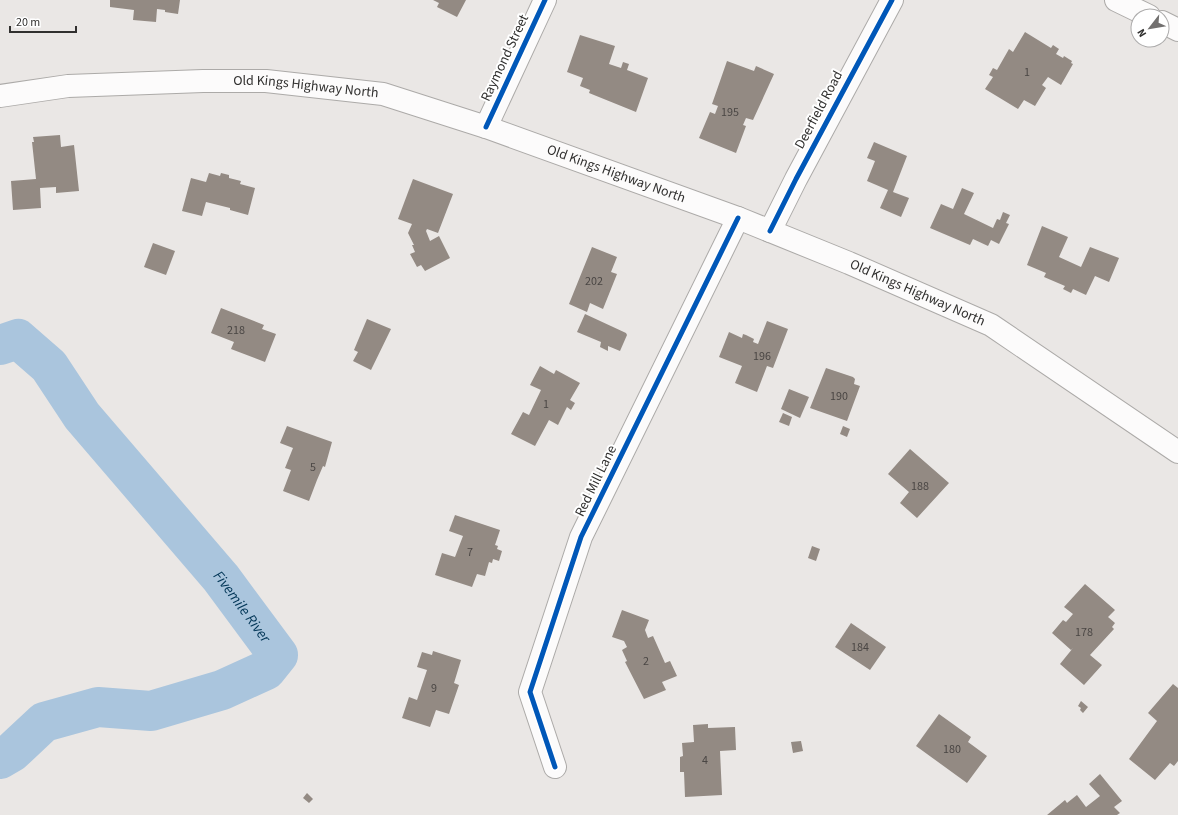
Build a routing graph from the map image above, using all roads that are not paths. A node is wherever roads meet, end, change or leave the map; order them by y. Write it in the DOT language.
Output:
graph roads {
  1 [pos="545,0"];
  2 [pos="892,0"];
  3 [pos="1116,0"];
  4 [pos="1132,8"];
  5 [pos="0,96"];
  6 [pos="486,127"];
  7 [pos="738,218"];
  8 [pos="770,231"];
  9 [pos="1178,452"];
  10 [pos="555,766"];
  1 -- 6 [label="main road, Raymond Street"];
  2 -- 8 [label="main road, Deerfield Road"];
  3 -- 4 [label="main road"];
  5 -- 6 [label="main road, Old Kings Highway North"];
  6 -- 7 [label="main road, Old Kings Highway North"];
  7 -- 8 [label="main road, Old Kings Highway North"];
  7 -- 10 [label="main road, Red Mill Lane"];
  8 -- 9 [label="main road, Old Kings Highway North"];
}
